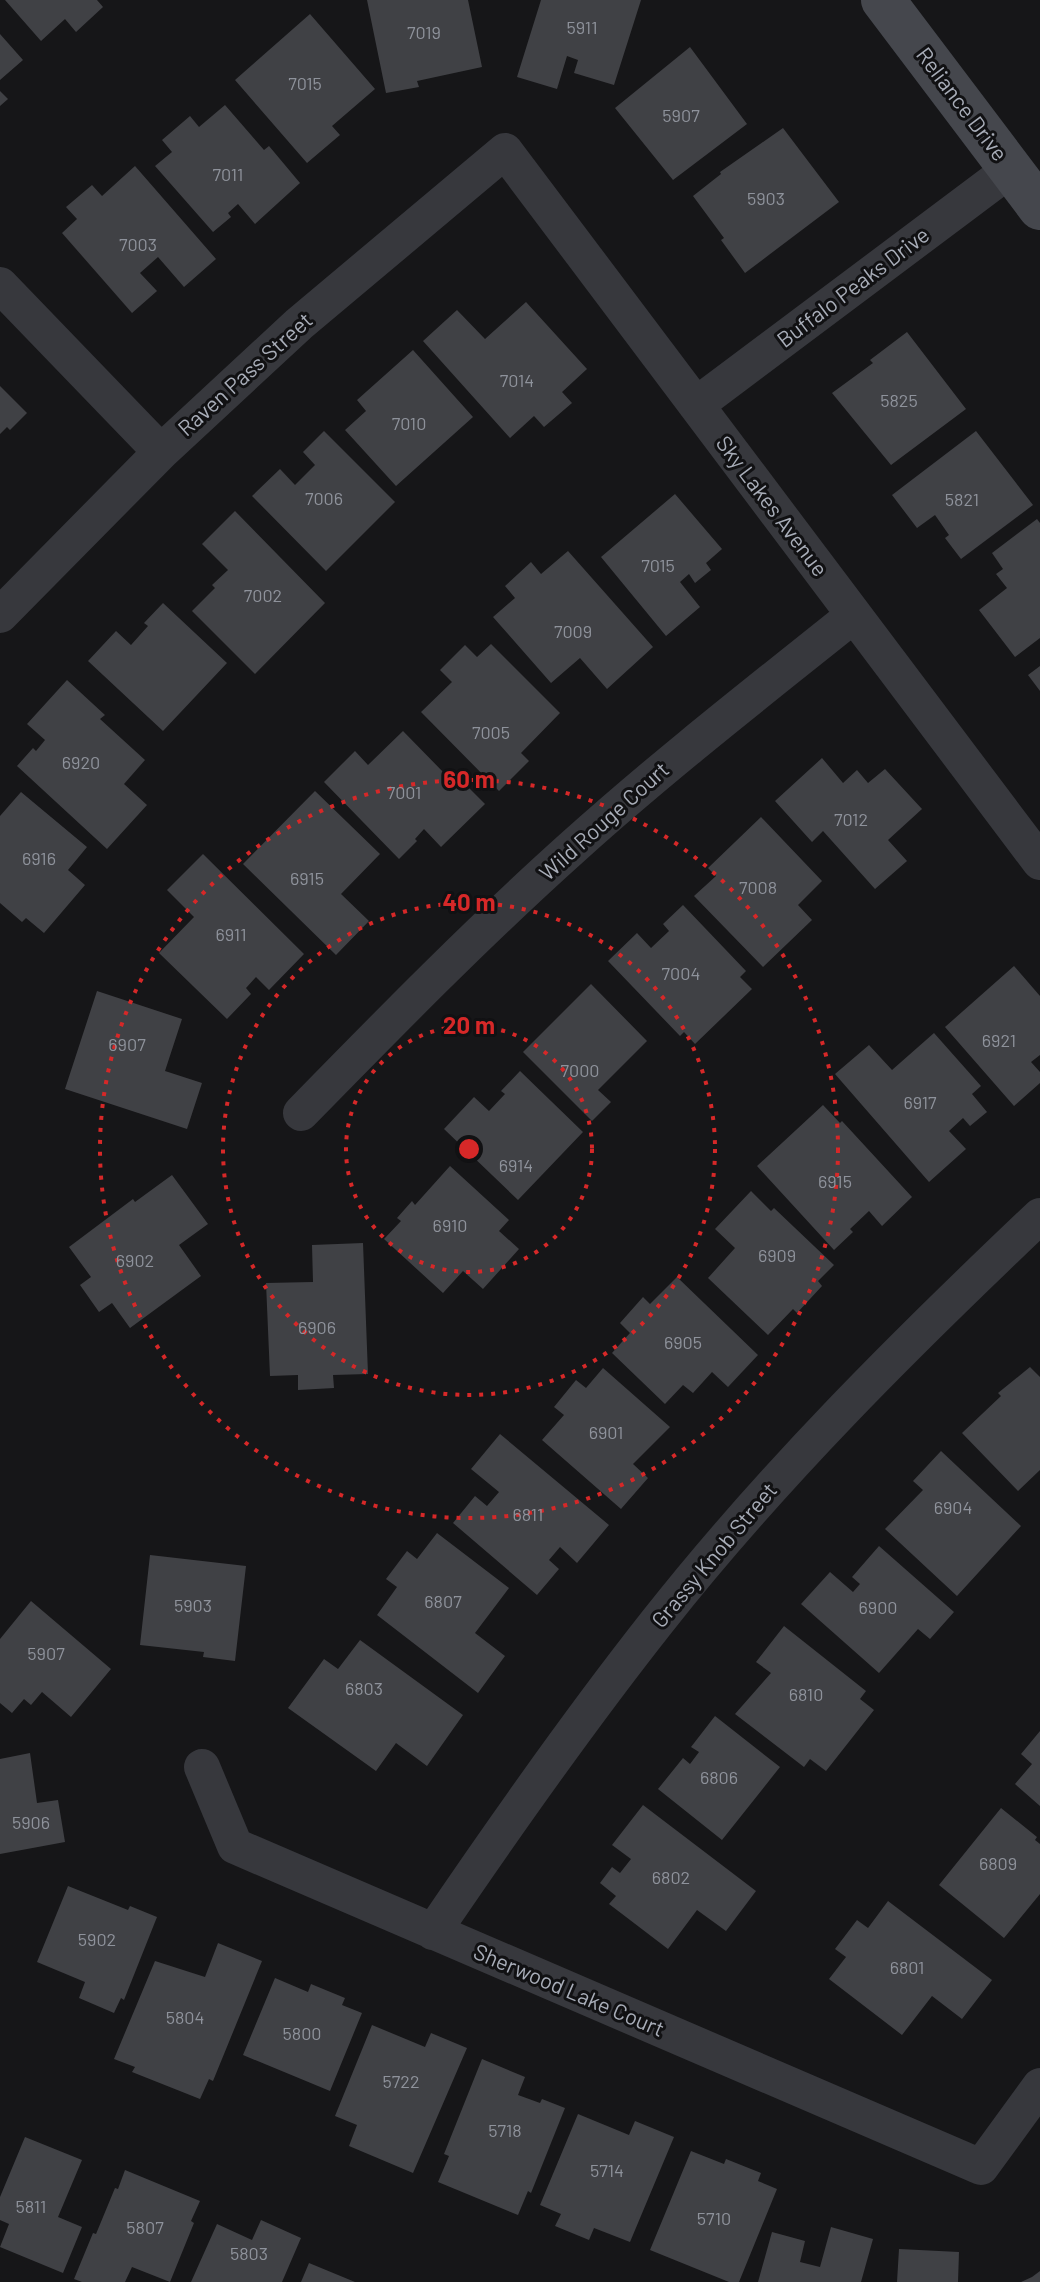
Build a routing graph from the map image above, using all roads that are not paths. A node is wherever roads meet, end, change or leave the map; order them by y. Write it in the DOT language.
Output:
graph roads {
  1 [pos="883,0"];
  2 [pos="505,151"];
  3 [pos="1011,169"];
  4 [pos="1040,208"];
  5 [pos="0,285"];
  6 [pos="696,405"];
  7 [pos="161,452"];
  8 [pos="0,615"];
  9 [pos="854,615"];
  10 [pos="1040,862"];
  11 [pos="301,1113"];
  12 [pos="1040,1216"];
  13 [pos="202,1767"];
  14 [pos="433,1932"];
  15 [pos="1040,2086"];
  1 -- 3 [label="street, Reliance Drive"];
  2 -- 6 [label="street, Sky Lakes Avenue"];
  2 -- 7 [label="street, Raven Pass Street"];
  3 -- 4 [label="street, Reliance Drive"];
  3 -- 6 [label="street, Buffalo Peaks Drive"];
  5 -- 7 [label="street"];
  6 -- 9 [label="street, Sky Lakes Avenue"];
  7 -- 8 [label="street, Raven Pass Street"];
  9 -- 10 [label="street, Sky Lakes Avenue"];
  9 -- 11 [label="street, Wild Rouge Court"];
  12 -- 14 [label="street, Grassy Knob Street"];
  13 -- 14 [label="street, Sherwood Lake Court"];
  14 -- 15 [label="street, Sherwood Lake Court"];
}
